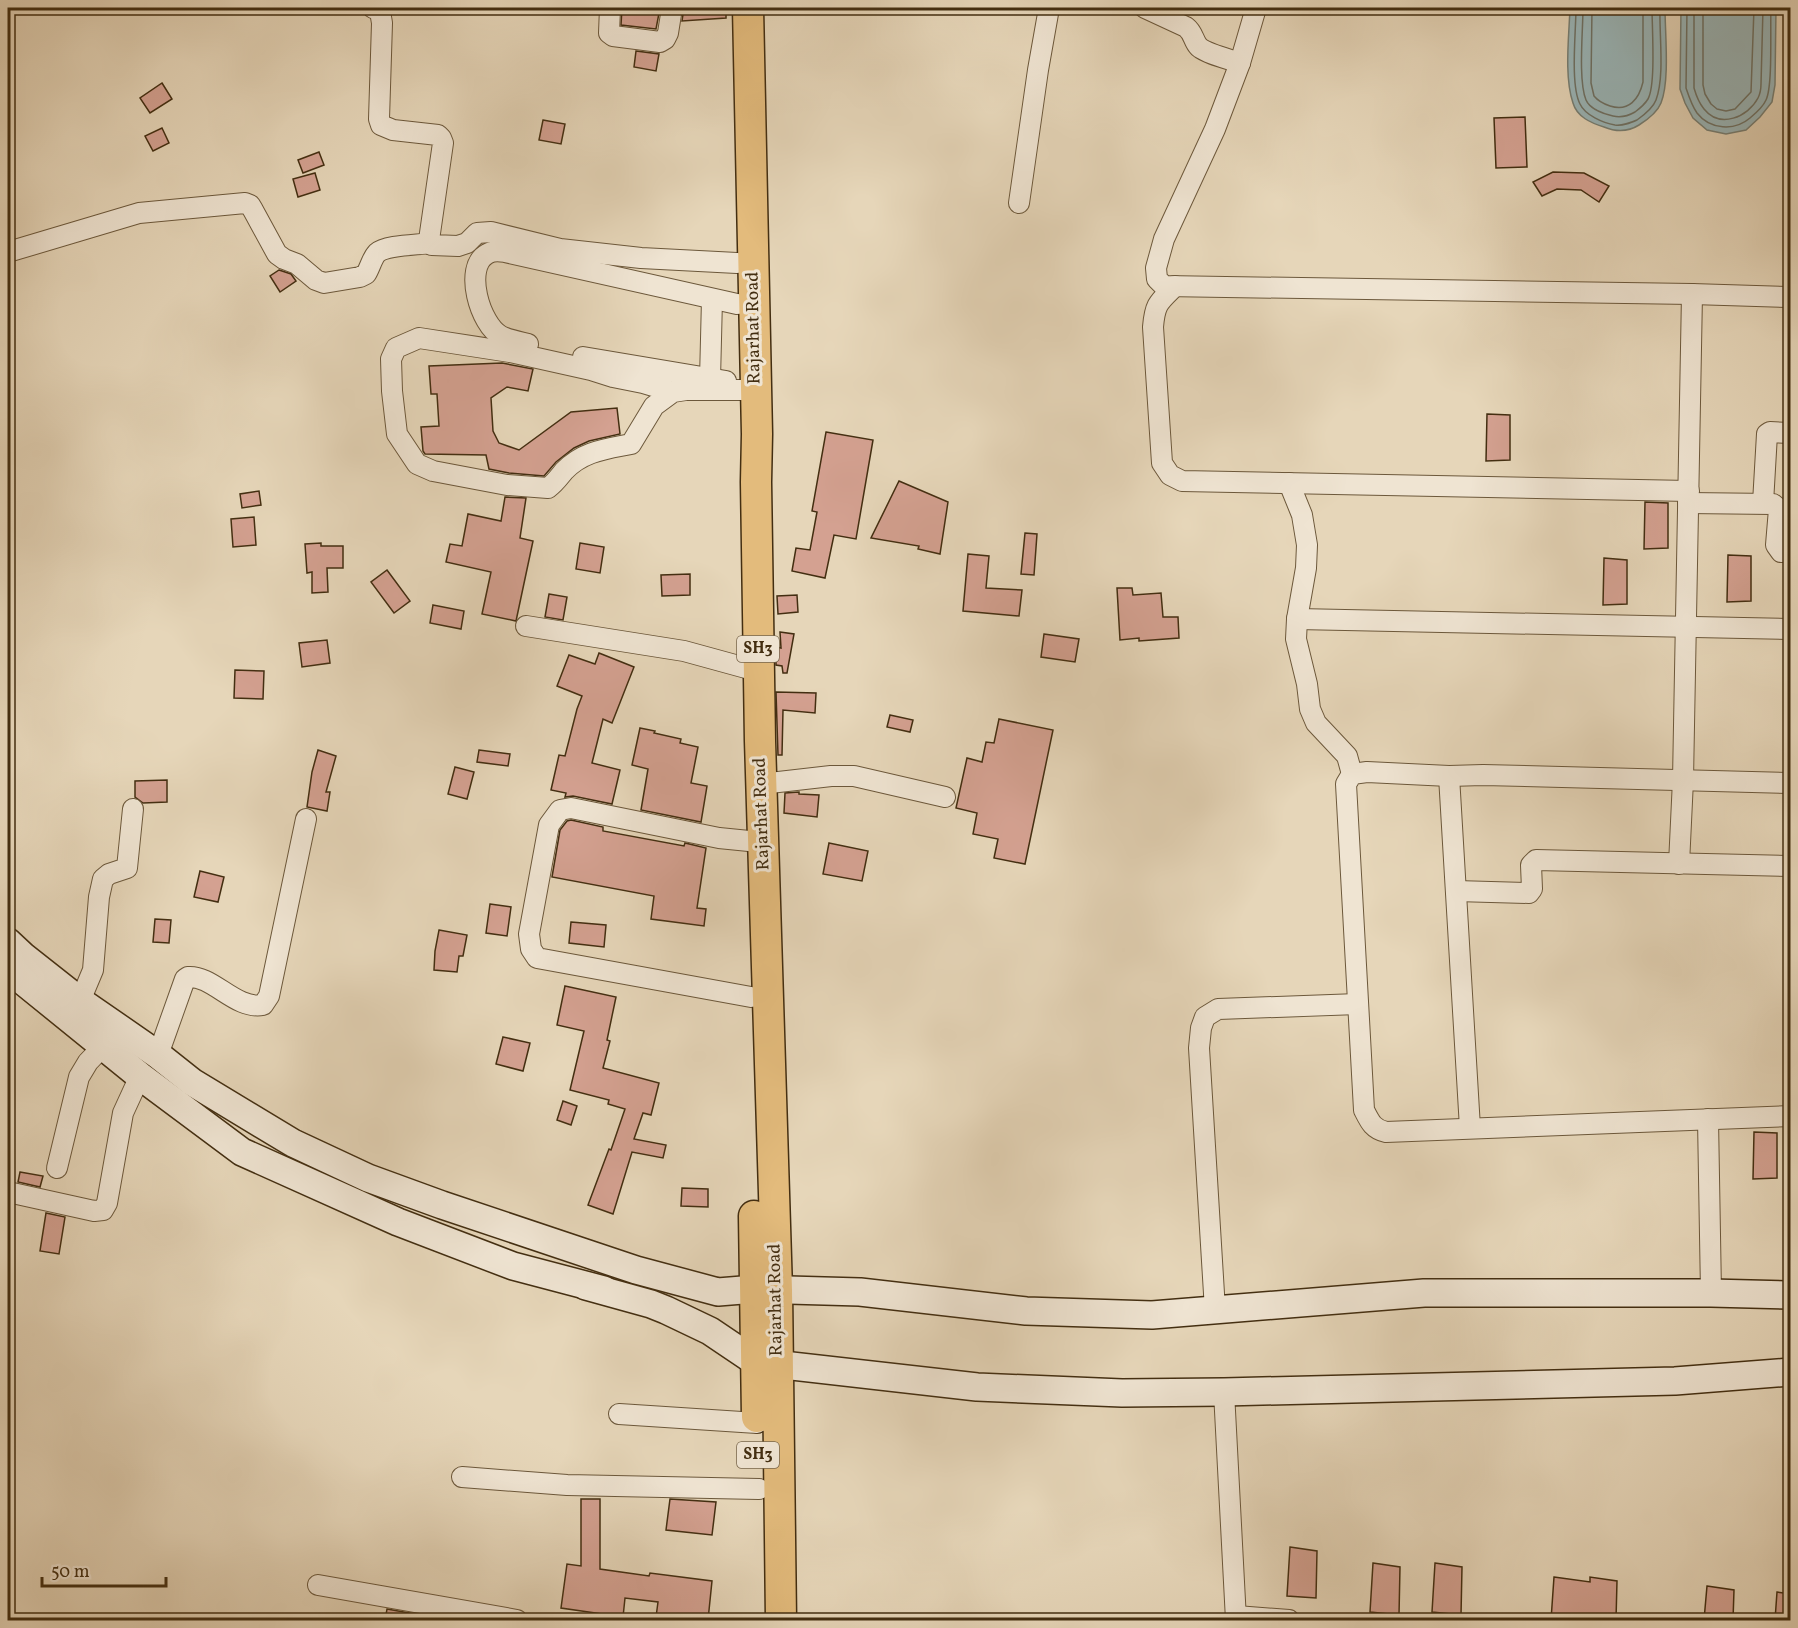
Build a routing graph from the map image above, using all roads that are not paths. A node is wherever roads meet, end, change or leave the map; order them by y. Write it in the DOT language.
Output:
graph roads {
  1 [pos="373,8"];
  2 [pos="610,8"];
  3 [pos="672,8"];
  4 [pos="732,8"];
  5 [pos="748,8"];
  6 [pos="1050,8"];
  7 [pos="1145,8"];
  8 [pos="1256,8"];
  9 [pos="1240,63"];
  10 [pos="1019,203"];
  11 [pos="430,243"];
  12 [pos="8,252"];
  13 [pos="737,263"];
  14 [pos="1175,286"];
  15 [pos="1692,294"];
  16 [pos="1791,297"];
  17 [pos="724,302"];
  18 [pos="735,386"];
  19 [pos="673,392"];
  20 [pos="1791,433"];
  21 [pos="1288,483"];
  22 [pos="1688,497"];
  23 [pos="1763,503"];
  24 [pos="1791,552"];
  25 [pos="1297,619"];
  26 [pos="526,626"];
  27 [pos="1686,627"];
  28 [pos="1791,629"];
  29 [pos="746,668"];
  30 [pos="1352,774"];
  31 [pos="1449,776"];
  32 [pos="1683,780"];
  33 [pos="1791,783"];
  34 [pos="761,784"];
  35 [pos="945,797"];
  36 [pos="133,809"];
  37 [pos="306,819"];
  38 [pos="749,841"];
  39 [pos="1679,864"];
  40 [pos="1791,866"];
  41 [pos="1456,891"];
  42 [pos="8,942"];
  43 [pos="8,969"];
  44 [pos="751,997"];
  45 [pos="80,1001"];
  46 [pos="1358,1004"];
  47 [pos="111,1038"];
  48 [pos="158,1054"];
  49 [pos="140,1076"];
  50 [pos="1791,1116"];
  51 [pos="1708,1119"];
  52 [pos="1470,1128"];
  53 [pos="57,1168"];
  54 [pos="8,1192"];
  55 [pos="766,1289"];
  56 [pos="1711,1293"];
  57 [pos="1791,1295"];
  58 [pos="1215,1310"];
  59 [pos="766,1364"];
  60 [pos="1791,1371"];
  61 [pos="1224,1392"];
  62 [pos="619,1414"];
  63 [pos="757,1423"];
  64 [pos="462,1477"];
  65 [pos="759,1489"];
  66 [pos="318,1585"];
  67 [pos="1236,1618"];
  68 [pos="516,1620"];
  69 [pos="762,1620"];
  70 [pos="781,1620"];
  71 [pos="1289,1620"];
  1 -- 11 [label="street"];
  2 -- 3 [label="street"];
  4 -- 13 [label="main road, Rajarhat Road / SH3"];
  5 -- 18 [label="main road, Rajarhat Road / SH3"];
  6 -- 10 [label="street"];
  7 -- 9 [label="street"];
  8 -- 9 [label="street"];
  9 -- 14 [label="street"];
  11 -- 12 [label="street"];
  11 -- 13 [label="street"];
  13 -- 17 [label="main road, Rajarhat Road / SH3"];
  14 -- 15 [label="street"];
  14 -- 21 [label="street"];
  15 -- 16 [label="street"];
  15 -- 22 [label="street"];
  17 -- 18 [label="main road, Rajarhat Road / SH3"];
  17 -- 18 [label="street"];
  18 -- 19 [label="street"];
  18 -- 29 [label="main road, Rajarhat Road / SH3"];
  18 -- 34 [label="main road, Rajarhat Road / SH3"];
  19 -- 19 [label="street"];
  20 -- 23 [label="street"];
  21 -- 22 [label="street"];
  21 -- 25 [label="street"];
  22 -- 23 [label="street"];
  22 -- 27 [label="street"];
  23 -- 24 [label="street"];
  25 -- 27 [label="street"];
  25 -- 30 [label="street"];
  26 -- 29 [label="street"];
  27 -- 28 [label="street"];
  27 -- 32 [label="street"];
  29 -- 38 [label="main road, Rajarhat Road / SH3"];
  30 -- 31 [label="street"];
  30 -- 46 [label="street"];
  31 -- 32 [label="street"];
  31 -- 41 [label="street"];
  32 -- 33 [label="street"];
  32 -- 39 [label="street"];
  34 -- 35 [label="street"];
  34 -- 55 [label="main road, Rajarhat Road / SH3"];
  36 -- 45 [label="street"];
  37 -- 48 [label="street"];
  38 -- 44 [label="main road, Rajarhat Road / SH3"];
  38 -- 44 [label="street"];
  39 -- 40 [label="street"];
  39 -- 41 [label="street"];
  41 -- 52 [label="street"];
  42 -- 45 [label="main road"];
  43 -- 47 [label="main road"];
  44 -- 55 [label="main road, Rajarhat Road / SH3"];
  45 -- 47 [label="main road"];
  46 -- 52 [label="street"];
  46 -- 58 [label="street"];
  47 -- 48 [label="main road"];
  47 -- 49 [label="main road"];
  47 -- 53 [label="street"];
  48 -- 55 [label="main road"];
  49 -- 54 [label="street"];
  49 -- 59 [label="main road"];
  50 -- 51 [label="street"];
  51 -- 52 [label="street"];
  51 -- 56 [label="street"];
  55 -- 58 [label="main road"];
  55 -- 59 [label="main road, Rajarhat Road / SH3"];
  56 -- 57 [label="main road"];
  56 -- 58 [label="main road"];
  59 -- 61 [label="main road"];
  59 -- 63 [label="main road, Rajarhat Road / SH3"];
  59 -- 70 [label="main road, Rajarhat Road / SH3"];
  60 -- 61 [label="main road"];
  61 -- 67 [label="street"];
  62 -- 63 [label="street"];
  63 -- 65 [label="main road, Rajarhat Road / SH3"];
  64 -- 65 [label="street"];
  65 -- 69 [label="main road, Rajarhat Road / SH3"];
  66 -- 68 [label="street"];
  67 -- 71 [label="street"];
}
